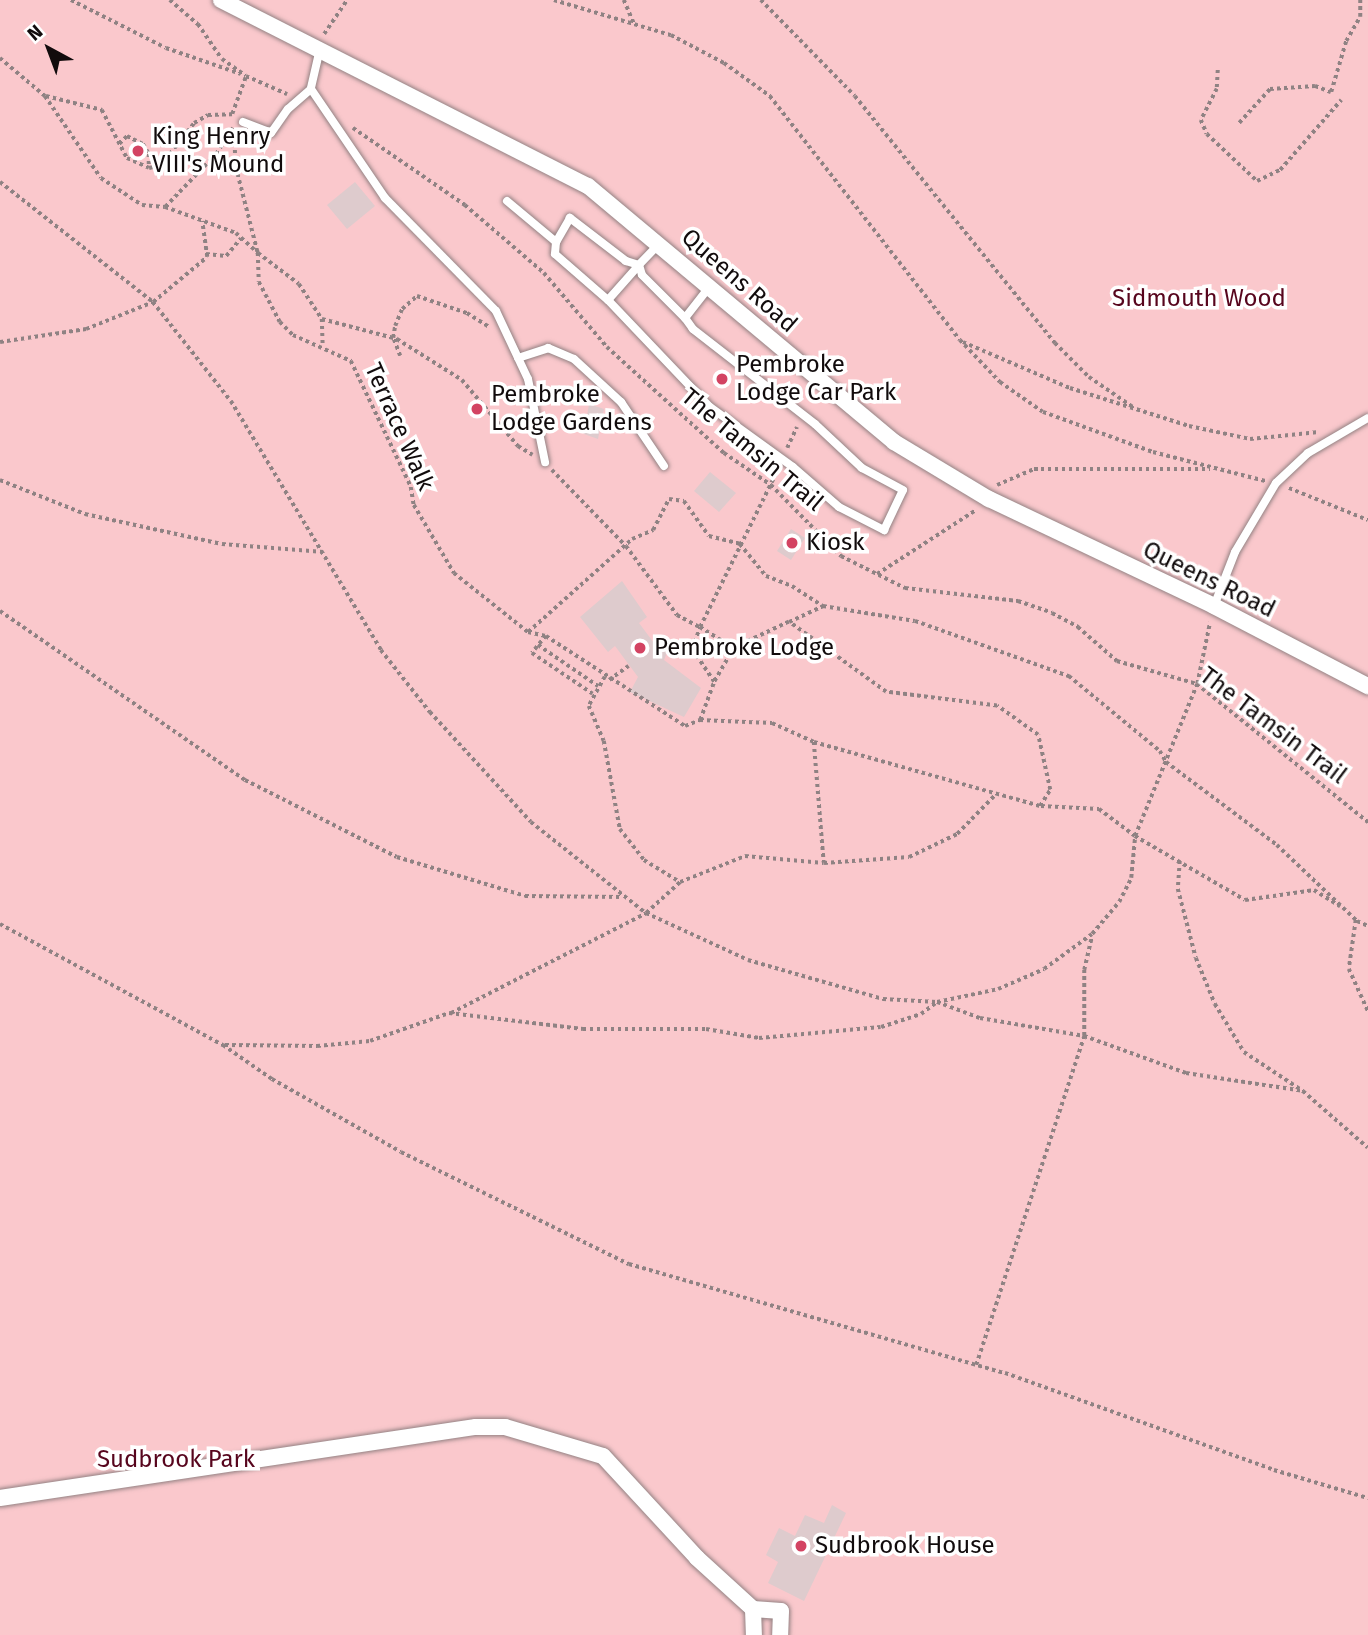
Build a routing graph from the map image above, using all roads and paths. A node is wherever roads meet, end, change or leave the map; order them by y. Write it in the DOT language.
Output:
graph roads {
  1 [pos="71,0"];
  2 [pos="170,0"];
  3 [pos="221,0"];
  4 [pos="346,0"];
  5 [pos="554,0"];
  6 [pos="624,0"];
  7 [pos="761,0"];
  8 [pos="1360,0"];
  9 [pos="634,24"];
  10 [pos="320,53"];
  11 [pos="0,58"];
  12 [pos="1217,70"];
  13 [pos="246,76"];
  14 [pos="311,89"];
  15 [pos="45,96"];
  16 [pos="301,99"];
  17 [pos="1341,100"];
  18 [pos="232,114"];
  19 [pos="243,122"];
  20 [pos="1239,123"];
  21 [pos="352,127"];
  22 [pos="119,144"];
  23 [pos="149,168"];
  24 [pos="0,182"];
  25 [pos="508,201"];
  26 [pos="165,207"];
  27 [pos="202,221"];
  28 [pos="242,238"];
  29 [pos="556,242"];
  30 [pos="661,243"];
  31 [pos="206,254"];
  32 [pos="639,265"];
  33 [pos="710,286"];
  34 [pos="608,300"];
  35 [pos="153,302"];
  36 [pos="685,318"];
  37 [pos="322,319"];
  38 [pos="508,338"];
  39 [pos="960,341"];
  40 [pos="0,342"];
  41 [pos="323,347"];
  42 [pos="400,356"];
  43 [pos="518,358"];
  44 [pos="1133,407"];
  45 [pos="1368,418"];
  46 [pos="1342,429"];
  47 [pos="545,462"];
  48 [pos="664,466"];
  49 [pos="1215,469"];
  50 [pos="0,480"];
  51 [pos="1276,483"];
  52 [pos="989,499"];
  53 [pos="1368,520"];
  54 [pos="324,552"];
  55 [pos="877,574"];
  56 [pos="823,606"];
  57 [pos="1214,606"];
  58 [pos="0,611"];
  59 [pos="789,622"];
  60 [pos="528,632"];
  61 [pos="546,636"];
  62 [pos="538,645"];
  63 [pos="734,648"];
  64 [pos="628,666"];
  65 [pos="607,678"];
  66 [pos="714,682"];
  67 [pos="1197,684"];
  68 [pos="598,686"];
  69 [pos="1368,686"];
  70 [pos="593,694"];
  71 [pos="700,720"];
  72 [pos="814,742"];
  73 [pos="1166,762"];
  74 [pos="996,794"];
  75 [pos="1040,806"];
  76 [pos="1368,822"];
  77 [pos="1135,836"];
  78 [pos="1180,861"];
  79 [pos="824,863"];
  80 [pos="680,882"];
  81 [pos="625,897"];
  82 [pos="646,913"];
  83 [pos="1357,920"];
  84 [pos="0,924"];
  85 [pos="1368,926"];
  86 [pos="1092,934"];
  87 [pos="937,1002"];
  88 [pos="1368,1011"];
  89 [pos="449,1013"];
  90 [pos="1084,1035"];
  91 [pos="223,1045"];
  92 [pos="1303,1091"];
  93 [pos="1368,1148"];
  94 [pos="976,1364"];
  95 [pos="0,1498"];
  96 [pos="1368,1498"];
  97 [pos="753,1609"];
  98 [pos="754,1635"];
  99 [pos="780,1635"];
  1 -- 13 [label="path"];
  2 -- 13 [label="path"];
  3 -- 10 [label="street, Queens Road"];
  4 -- 10 [label="path"];
  5 -- 9 [label="path"];
  6 -- 9 [label="path"];
  7 -- 44 [label="path"];
  8 -- 20 [label="path"];
  9 -- 39 [label="path"];
  10 -- 14 [label="lane"];
  10 -- 30 [label="street, Queens Road"];
  11 -- 15 [label="path"];
  12 -- 17 [label="path"];
  13 -- 16 [label="path"];
  13 -- 18 [label="path"];
  14 -- 16 [label="lane"];
  14 -- 38 [label="lane"];
  15 -- 22 [label="path"];
  15 -- 26 [label="path"];
  16 -- 19 [label="lane"];
  18 -- 23 [label="path"];
  18 -- 26 [label="path"];
  21 -- 55 [label="path, The Tamsin Trail"];
  22 -- 23 [label="path"];
  22 -- 23 [label="path"];
  24 -- 35 [label="path"];
  25 -- 29 [label="lane"];
  26 -- 27 [label="path"];
  27 -- 28 [label="path"];
  27 -- 31 [label="path"];
  28 -- 31 [label="path"];
  28 -- 41 [label="path, Terrace Walk"];
  29 -- 32 [label="lane"];
  29 -- 34 [label="lane"];
  30 -- 32 [label="lane"];
  30 -- 33 [label="street, Queens Road"];
  31 -- 35 [label="path"];
  32 -- 34 [label="lane"];
  32 -- 36 [label="lane"];
  33 -- 36 [label="lane"];
  33 -- 52 [label="street, Queens Road"];
  34 -- 36 [label="lane"];
  35 -- 40 [label="path"];
  35 -- 54 [label="path"];
  37 -- 41 [label="path"];
  38 -- 42 [label="path"];
  38 -- 43 [label="lane"];
  39 -- 44 [label="path"];
  39 -- 49 [label="path"];
  41 -- 60 [label="path, Terrace Walk"];
  43 -- 47 [label="lane"];
  43 -- 48 [label="lane"];
  44 -- 46 [label="path"];
  45 -- 46 [label="lane"];
  46 -- 51 [label="lane"];
  49 -- 51 [label="path"];
  49 -- 52 [label="path"];
  50 -- 54 [label="path"];
  51 -- 53 [label="path"];
  51 -- 57 [label="lane"];
  52 -- 55 [label="path"];
  52 -- 57 [label="street, Queens Road"];
  54 -- 81 [label="path"];
  55 -- 67 [label="path, The Tamsin Trail"];
  56 -- 59 [label="path"];
  56 -- 60 [label="path"];
  56 -- 73 [label="path"];
  57 -- 67 [label="path"];
  57 -- 69 [label="street, Queens Road"];
  58 -- 81 [label="path"];
  59 -- 63 [label="path"];
  59 -- 75 [label="path"];
  60 -- 61 [label="path, Terrace Walk"];
  61 -- 62 [label="path"];
  61 -- 65 [label="path, Terrace Walk"];
  62 -- 68 [label="path"];
  62 -- 70 [label="path"];
  63 -- 66 [label="path"];
  63 -- 66 [label="path"];
  64 -- 65 [label="path"];
  65 -- 68 [label="path"];
  65 -- 71 [label="path, Terrace Walk"];
  66 -- 71 [label="path"];
  67 -- 73 [label="path"];
  67 -- 76 [label="path, The Tamsin Trail"];
  68 -- 70 [label="path"];
  70 -- 80 [label="path"];
  71 -- 72 [label="path"];
  72 -- 74 [label="path"];
  72 -- 79 [label="path"];
  73 -- 77 [label="path"];
  73 -- 83 [label="path"];
  74 -- 75 [label="path"];
  74 -- 79 [label="path"];
  75 -- 77 [label="path"];
  77 -- 78 [label="path"];
  77 -- 86 [label="path"];
  78 -- 83 [label="path"];
  78 -- 92 [label="path"];
  79 -- 80 [label="path"];
  80 -- 82 [label="path"];
  81 -- 82 [label="path"];
  82 -- 87 [label="path"];
  82 -- 89 [label="path"];
  83 -- 85 [label="path"];
  83 -- 88 [label="path"];
  84 -- 91 [label="path"];
  86 -- 87 [label="path"];
  86 -- 90 [label="path"];
  87 -- 89 [label="path"];
  87 -- 90 [label="path"];
  89 -- 91 [label="path"];
  90 -- 92 [label="path"];
  90 -- 94 [label="path"];
  91 -- 94 [label="path"];
  92 -- 93 [label="path"];
  94 -- 96 [label="path"];
  95 -- 97 [label="street"];
  97 -- 98 [label="street"];
  97 -- 99 [label="street"];
}
